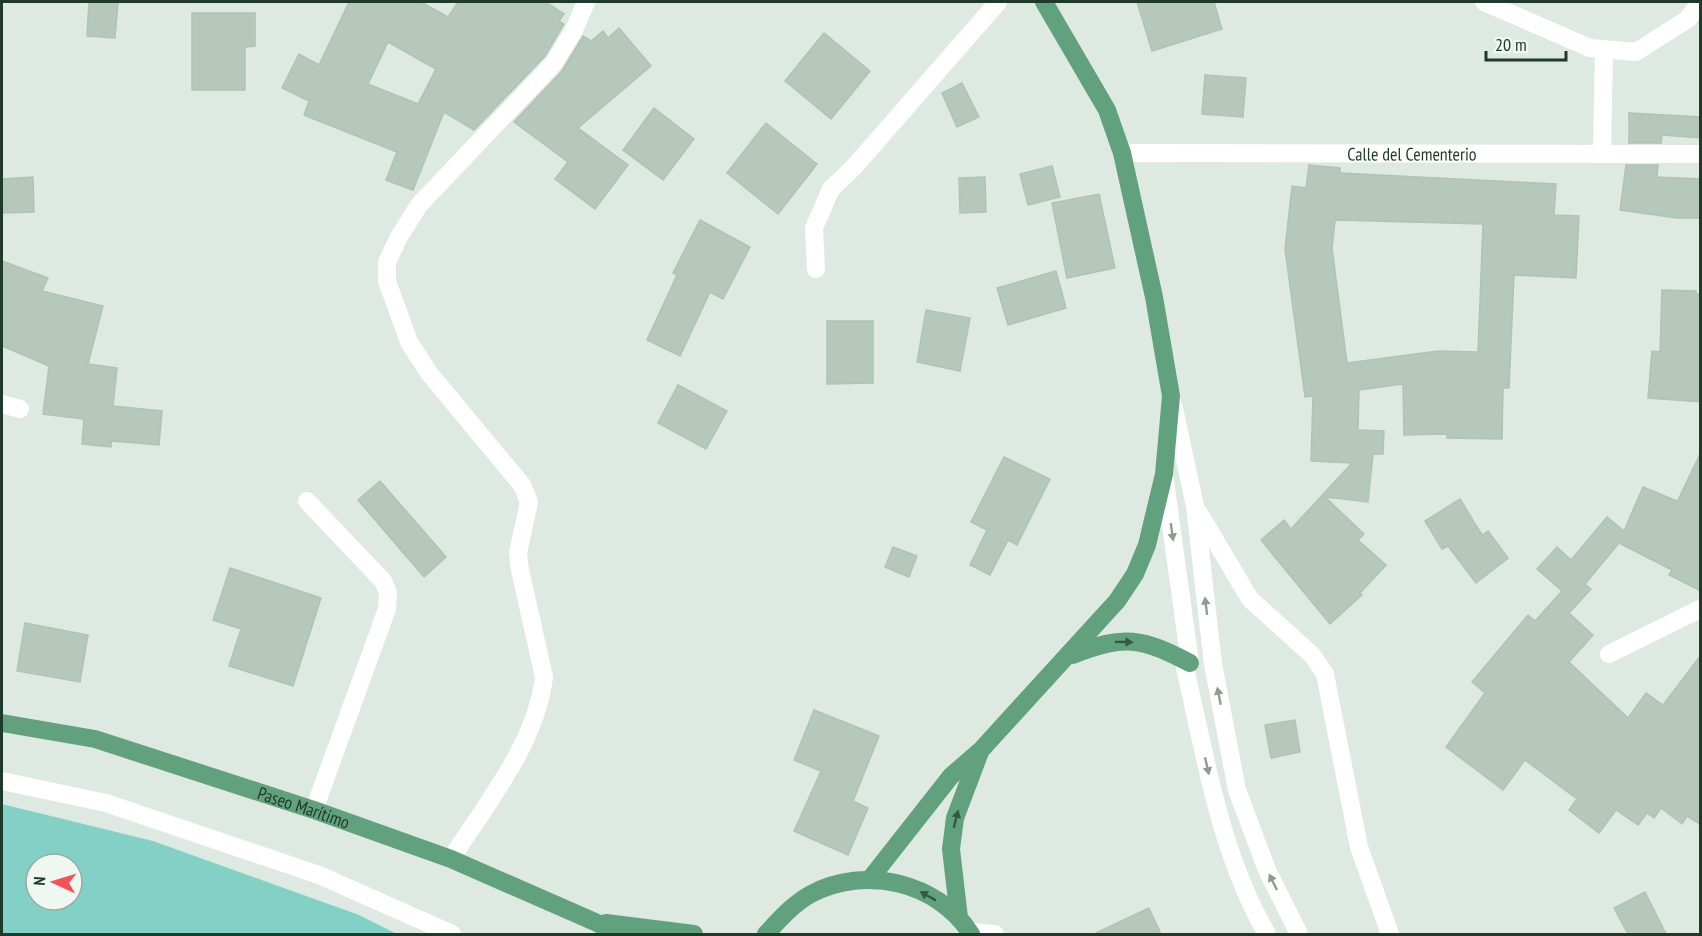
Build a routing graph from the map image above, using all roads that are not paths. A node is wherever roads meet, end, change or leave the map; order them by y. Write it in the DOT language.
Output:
graph roads {
  1 [pos="586,2"];
  2 [pos="998,2"];
  3 [pos="1044,2"];
  4 [pos="1484,2"];
  5 [pos="1700,2"];
  6 [pos="1604,49"];
  7 [pos="1122,153"];
  8 [pos="1602,153"];
  9 [pos="1701,154"];
  10 [pos="816,269"];
  11 [pos="1171,396"];
  12 [pos="2,404"];
  13 [pos="20,409"];
  14 [pos="1164,474"];
  15 [pos="307,501"];
  16 [pos="1195,506"];
  17 [pos="1701,609"];
  18 [pos="1609,654"];
  19 [pos="1069,656"];
  20 [pos="1190,663"];
  21 [pos="2,723"];
  22 [pos="981,750"];
  23 [pos="2,781"];
  24 [pos="314,810"];
  25 [pos="450,859"];
  26 [pos="870,879"];
  27 [pos="595,922"];
  28 [pos="967,928"];
  29 [pos="452,934"];
  30 [pos="619,934"];
  31 [pos="694,934"];
  32 [pos="766,934"];
  33 [pos="995,934"];
  34 [pos="1267,934"];
  35 [pos="1299,934"];
  36 [pos="1390,934"];
  1 -- 25 [label="street"];
  2 -- 10 [label="street"];
  3 -- 7 [label="main road"];
  4 -- 6 [label="street"];
  5 -- 6 [label="street"];
  6 -- 8 [label="street"];
  7 -- 8 [label="street, Calle del Cementerio"];
  7 -- 11 [label="main road"];
  8 -- 9 [label="street, Calle del Cementerio"];
  11 -- 14 [label="main road"];
  11 -- 16 [label="street"];
  12 -- 13 [label="street"];
  14 -- 19 [label="main road"];
  14 -- 20 [label="street, one-way"];
  15 -- 24 [label="street"];
  35 -- 16 [label="street, one-way"];
  16 -- 36 [label="street"];
  17 -- 18 [label="street"];
  19 -- 20 [label="main road, one-way"];
  19 -- 22 [label="main road"];
  20 -- 34 [label="street, one-way"];
  21 -- 24 [label="main road, Paseo Marítimo"];
  22 -- 26 [label="main road"];
  28 -- 22 [label="main road, one-way"];
  23 -- 29 [label="street"];
  24 -- 25 [label="main road, Paseo Marítimo"];
  25 -- 27 [label="main road, Paseo Marítimo"];
  28 -- 26 [label="main road, one-way"];
  26 -- 32 [label="main road"];
  27 -- 30 [label="main road, Paseo Marítimo"];
  27 -- 31 [label="main road, Paseo Marítimo"];
  28 -- 33 [label="street"];
}
